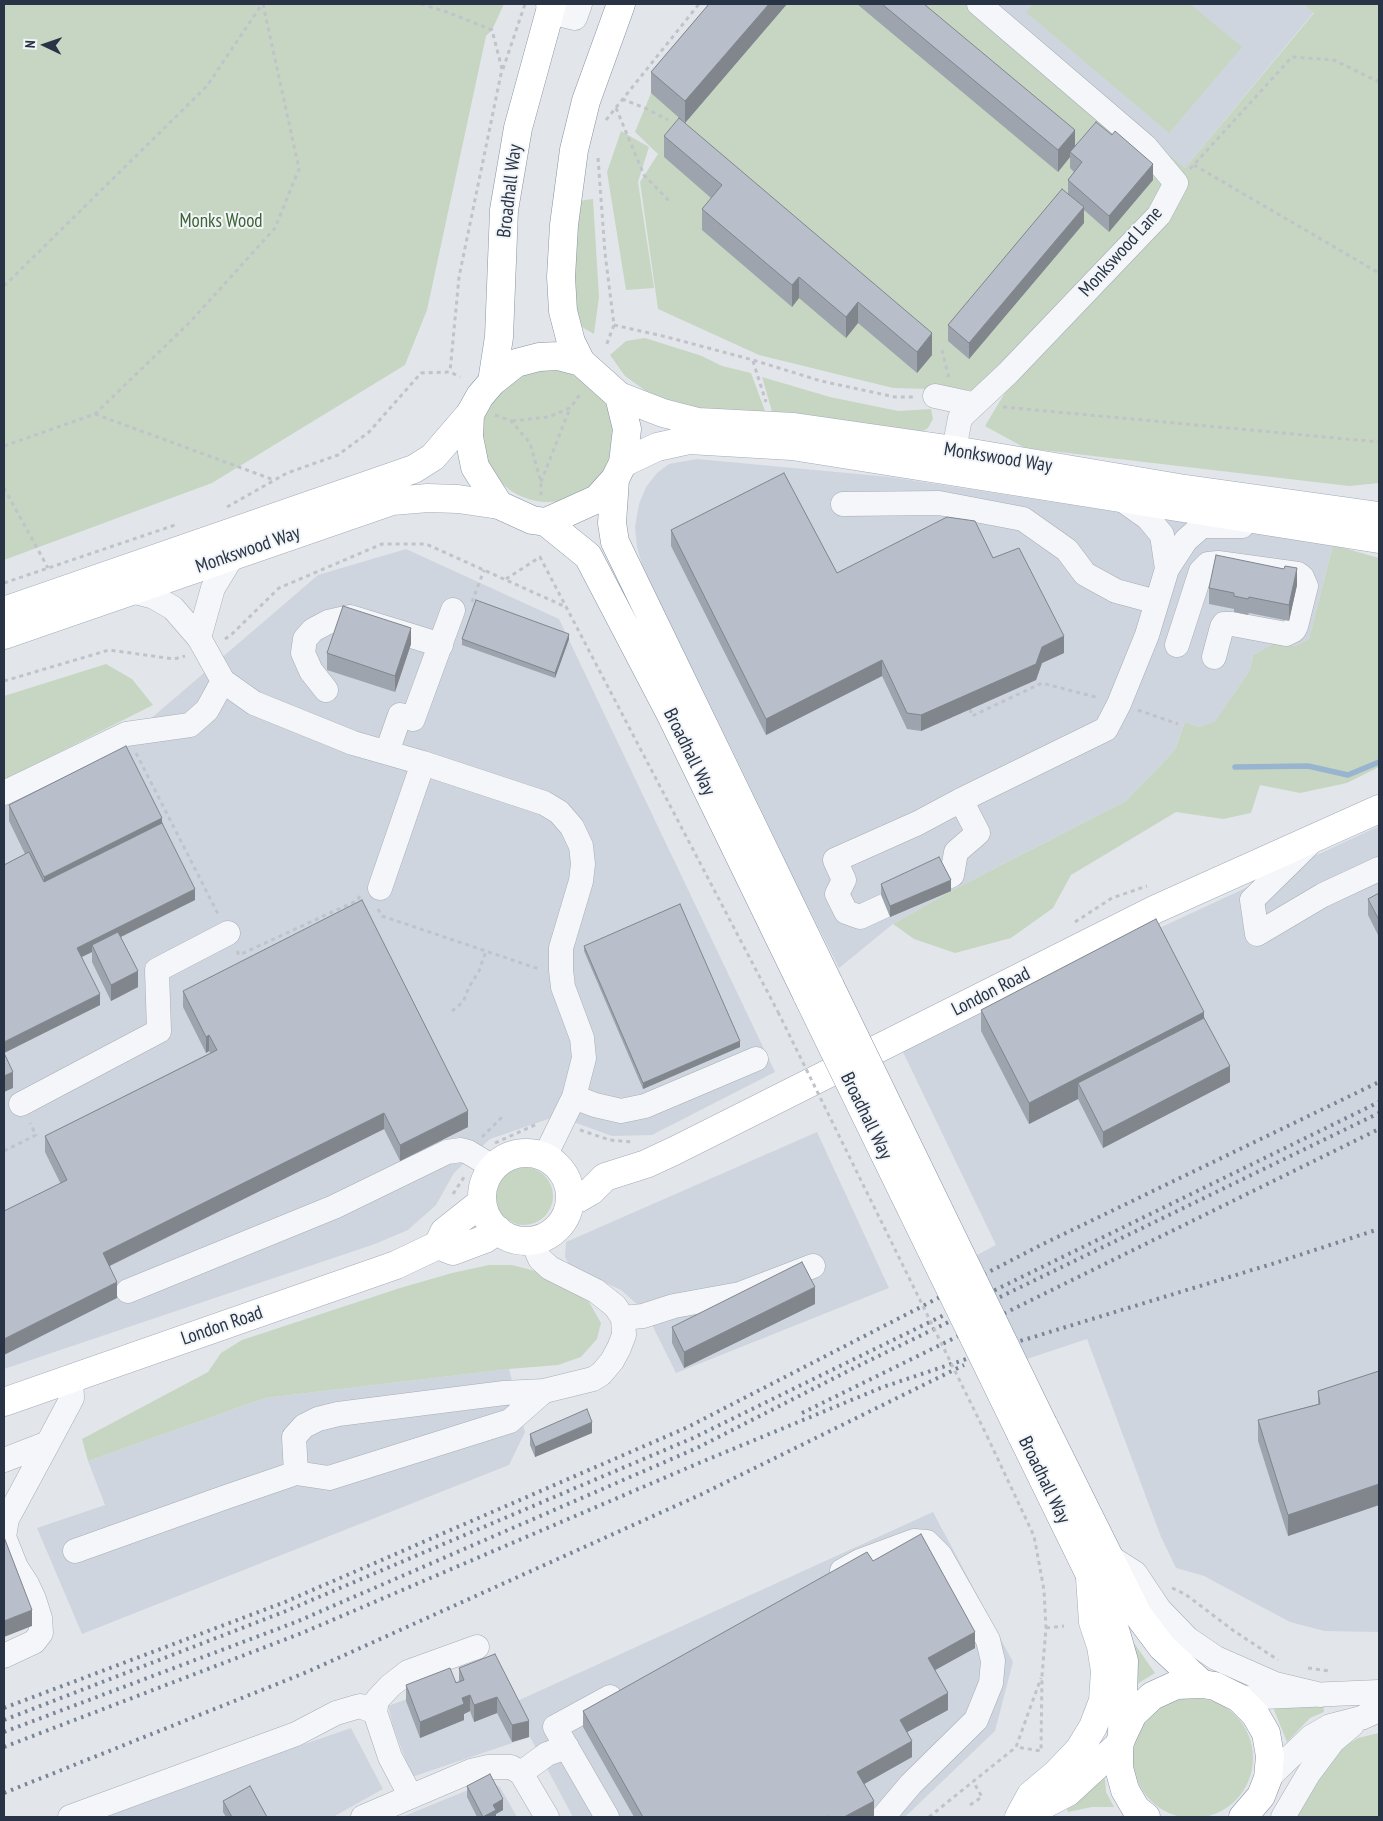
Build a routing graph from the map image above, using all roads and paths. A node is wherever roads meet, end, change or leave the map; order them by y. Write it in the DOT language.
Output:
graph roads {
  1 [pos="263,4"];
  2 [pos="421,4"];
  3 [pos="580,4"];
  4 [pos="621,4"];
  5 [pos="700,4"];
  6 [pos="979,4"];
  7 [pos="544,6"];
  8 [pos="502,70"];
  9 [pos="1379,82"];
  10 [pos="622,100"];
  11 [pos="616,108"];
  12 [pos="668,120"];
  13 [pos="603,126"];
  14 [pos="598,155"];
  15 [pos="1194,165"];
  16 [pos="1176,183"];
  17 [pos="671,203"];
  18 [pos="1379,273"];
  19 [pos="4,286"];
  20 [pos="614,326"];
  21 [pos="606,346"];
  22 [pos="753,360"];
  23 [pos="450,372"];
  24 [pos="583,374"];
  25 [pos="460,377"];
  26 [pos="492,382"];
  27 [pos="619,396"];
  28 [pos="935,396"];
  29 [pos="765,399"];
  30 [pos="972,404"];
  31 [pos="570,408"];
  32 [pos="95,414"];
  33 [pos="480,414"];
  34 [pos="511,421"];
  35 [pos="1379,442"];
  36 [pos="4,446"];
  37 [pos="954,450"];
  38 [pos="619,471"];
  39 [pos="274,480"];
  40 [pos="541,482"];
  41 [pos="4,488"];
  42 [pos="1121,499"];
  43 [pos="843,504"];
  44 [pos="499,505"];
  45 [pos="219,510"];
  46 [pos="544,510"];
  47 [pos="1379,516"];
  48 [pos="183,522"];
  49 [pos="1294,527"];
  50 [pos="1379,539"];
  51 [pos="232,557"];
  52 [pos="48,568"];
  53 [pos="1167,569"];
  54 [pos="505,580"];
  55 [pos="4,583"];
  56 [pos="131,591"];
  57 [pos="1157,602"];
  58 [pos="566,607"];
  59 [pos="4,610"];
  60 [pos="452,610"];
  61 [pos="4,635"];
  62 [pos="202,644"];
  63 [pos="441,645"];
  64 [pos="1177,645"];
  65 [pos="1214,657"];
  66 [pos="4,681"];
  67 [pos="223,681"];
  68 [pos="326,690"];
  69 [pos="1119,704"];
  70 [pos="970,709"];
  71 [pos="1178,724"];
  72 [pos="126,734"];
  73 [pos="387,752"];
  74 [pos="423,763"];
  75 [pos="4,794"];
  76 [pos="961,800"];
  77 [pos="1379,809"];
  78 [pos="1312,840"];
  79 [pos="1379,870"];
  80 [pos="1152,884"];
  81 [pos="372,899"];
  82 [pos="1071,926"];
  83 [pos="228,933"];
  84 [pos="274,939"];
  85 [pos="278,948"];
  86 [pos="486,951"];
  87 [pos="561,970"];
  88 [pos="819,991"];
  89 [pos="452,1011"];
  90 [pos="756,1059"];
  91 [pos="574,1097"];
  92 [pos="21,1104"];
  93 [pos="504,1115"];
  94 [pos="4,1151"];
  95 [pos="468,1152"];
  96 [pos="552,1161"];
  97 [pos="493,1168"];
  98 [pos="605,1177"];
  99 [pos="571,1200"];
  100 [pos="482,1202"];
  101 [pos="498,1230"];
  102 [pos="532,1241"];
  103 [pos="438,1245"];
  104 [pos="813,1266"];
  105 [pos="128,1291"];
  106 [pos="623,1318"];
  107 [pos="71,1378"];
  108 [pos="544,1391"];
  109 [pos="4,1402"];
  110 [pos="48,1443"];
  111 [pos="4,1460"];
  112 [pos="296,1473"];
  113 [pos="74,1551"];
  114 [pos="1100,1565"];
  115 [pos="820,1582"];
  116 [pos="1164,1585"];
  117 [pos="1064,1626"];
  118 [pos="1046,1628"];
  119 [pos="477,1647"];
  120 [pos="4,1656"];
  121 [pos="1284,1664"];
  122 [pos="1302,1667"];
  123 [pos="1337,1671"];
  124 [pos="1042,1676"];
  125 [pos="633,1684"];
  126 [pos="1202,1684"];
  127 [pos="1379,1692"];
  128 [pos="1321,1695"];
  129 [pos="1239,1698"];
  130 [pos="375,1712"];
  131 [pos="1370,1714"];
  132 [pos="1120,1741"];
  133 [pos="1016,1746"];
  134 [pos="567,1747"];
  135 [pos="521,1772"];
  136 [pos="973,1781"];
  137 [pos="410,1796"];
  138 [pos="1260,1797"];
  139 [pos="970,1805"];
  140 [pos="70,1817"];
  141 [pos="363,1817"];
  142 [pos="547,1817"];
  143 [pos="607,1817"];
  144 [pos="882,1817"];
  145 [pos="929,1817"];
  146 [pos="1020,1817"];
  147 [pos="1146,1817"];
  148 [pos="1243,1817"];
  149 [pos="1283,1817"];
  1 -- 19 [label="path"];
  1 -- 32 [label="path"];
  2 -- 8 [label="path"];
  3 -- 7 [label="street"];
  4 -- 24 [label="main road"];
  5 -- 10 [label="path"];
  6 -- 16 [label="street"];
  7 -- 8 [label="path"];
  7 -- 26 [label="main road, Broadhall Way"];
  8 -- 23 [label="path"];
  9 -- 15 [label="path"];
  10 -- 11 [label="path"];
  10 -- 12 [label="path"];
  11 -- 13 [label="path"];
  11 -- 17 [label="path"];
  14 -- 20 [label="path"];
  15 -- 16 [label="path"];
  15 -- 18 [label="path"];
  16 -- 30 [label="street, Monkswood Lane"];
  20 -- 21 [label="path"];
  20 -- 22 [label="path"];
  22 -- 28 [label="path"];
  22 -- 29 [label="path"];
  23 -- 25 [label="path"];
  23 -- 39 [label="path"];
  24 -- 26 [label="main road"];
  24 -- 27 [label="main road"];
  24 -- 31 [label="path"];
  26 -- 33 [label="main road, Monkswood Way"];
  27 -- 37 [label="main road, Monkswood Way"];
  27 -- 38 [label="main road, Broadhall Way"];
  28 -- 30 [label="street"];
  30 -- 35 [label="path"];
  30 -- 37 [label="street, Monkswood Lane"];
  31 -- 34 [label="path"];
  31 -- 40 [label="path"];
  32 -- 36 [label="path"];
  32 -- 39 [label="path"];
  33 -- 34 [label="path"];
  33 -- 44 [label="main road"];
  33 -- 59 [label="main road, Monkswood Way"];
  34 -- 40 [label="path"];
  37 -- 47 [label="main road, Monkswood Way"];
  38 -- 42 [label="main road, Monkswood Way"];
  38 -- 46 [label="main road"];
  38 -- 88 [label="main road, Broadhall Way"];
  39 -- 45 [label="path"];
  40 -- 46 [label="path"];
  41 -- 52 [label="path"];
  42 -- 49 [label="main road, Monkswood Way"];
  42 -- 53 [label="street"];
  43 -- 57 [label="street"];
  44 -- 46 [label="main road, Monkswood Way"];
  44 -- 51 [label="main road, Monkswood Way"];
  46 -- 88 [label="main road, Broadhall Way"];
  48 -- 52 [label="path"];
  49 -- 50 [label="main road, Monkswood Way"];
  49 -- 53 [label="street"];
  51 -- 56 [label="main road, Monkswood Way"];
  51 -- 62 [label="street"];
  52 -- 55 [label="path"];
  53 -- 57 [label="street"];
  54 -- 58 [label="path"];
  54 -- 58 [label="path"];
  54 -- 62 [label="path"];
  56 -- 61 [label="main road, Monkswood Way"];
  56 -- 62 [label="street"];
  57 -- 69 [label="street"];
  58 -- 118 [label="path, bridge"];
  60 -- 63 [label="street"];
  62 -- 66 [label="path"];
  62 -- 67 [label="street"];
  63 -- 68 [label="street"];
  63 -- 73 [label="street"];
  64 -- 65 [label="street"];
  67 -- 72 [label="street"];
  67 -- 73 [label="street"];
  69 -- 70 [label="path"];
  69 -- 71 [label="path"];
  69 -- 76 [label="street"];
  72 -- 75 [label="street"];
  72 -- 83 [label="path"];
  73 -- 74 [label="street"];
  74 -- 81 [label="street"];
  74 -- 87 [label="street"];
  76 -- 76 [label="street"];
  77 -- 78 [label="main road, London Road"];
  78 -- 79 [label="street"];
  78 -- 98 [label="main road, London Road"];
  80 -- 82 [label="path"];
  81 -- 84 [label="path"];
  81 -- 86 [label="path"];
  83 -- 84 [label="path"];
  83 -- 92 [label="street"];
  84 -- 85 [label="path"];
  86 -- 87 [label="path"];
  86 -- 89 [label="path"];
  87 -- 91 [label="street"];
  88 -- 114 [label="main road, Broadhall Way, bridge"];
  90 -- 91 [label="street"];
  91 -- 96 [label="street"];
  92 -- 94 [label="path"];
  93 -- 95 [label="path"];
  95 -- 97 [label="street"];
  95 -- 105 [label="street"];
  96 -- 97 [label="main road"];
  96 -- 98 [label="main road"];
  96 -- 99 [label="main road"];
  97 -- 100 [label="main road"];
  98 -- 99 [label="main road, London Road"];
  99 -- 102 [label="main road"];
  100 -- 101 [label="main road"];
  100 -- 103 [label="main road, London Road"];
  101 -- 102 [label="main road"];
  101 -- 103 [label="main road"];
  102 -- 106 [label="street"];
  103 -- 107 [label="main road, London Road"];
  104 -- 106 [label="street"];
  106 -- 108 [label="street"];
  107 -- 109 [label="main road, London Road"];
  107 -- 110 [label="street"];
  108 -- 112 [label="street"];
  108 -- 112 [label="street"];
  110 -- 111 [label="street"];
  110 -- 120 [label="street"];
  112 -- 113 [label="street"];
  114 -- 126 [label="main road, Broadhall Way"];
  114 -- 128 [label="street"];
  114 -- 132 [label="main road, Broadhall Way"];
  114 -- 146 [label="main road"];
  115 -- 144 [label="street"];
  116 -- 121 [label="path"];
  117 -- 118 [label="path"];
  118 -- 124 [label="path"];
  119 -- 130 [label="street"];
  122 -- 123 [label="path"];
  124 -- 133 [label="path"];
  124 -- 133 [label="path"];
  125 -- 134 [label="street"];
  126 -- 129 [label="main road"];
  126 -- 132 [label="main road"];
  127 -- 128 [label="street"];
  128 -- 129 [label="street"];
  129 -- 138 [label="main road"];
  130 -- 137 [label="street"];
  130 -- 140 [label="street"];
  131 -- 138 [label="street"];
  131 -- 149 [label="street"];
  132 -- 146 [label="main road"];
  132 -- 147 [label="main road, Broadhall Way"];
  133 -- 136 [label="path"];
  134 -- 135 [label="street"];
  134 -- 143 [label="street"];
  135 -- 137 [label="street"];
  135 -- 142 [label="street"];
  136 -- 139 [label="path"];
  136 -- 145 [label="path"];
  137 -- 141 [label="street"];
  138 -- 148 [label="main road"];
}
